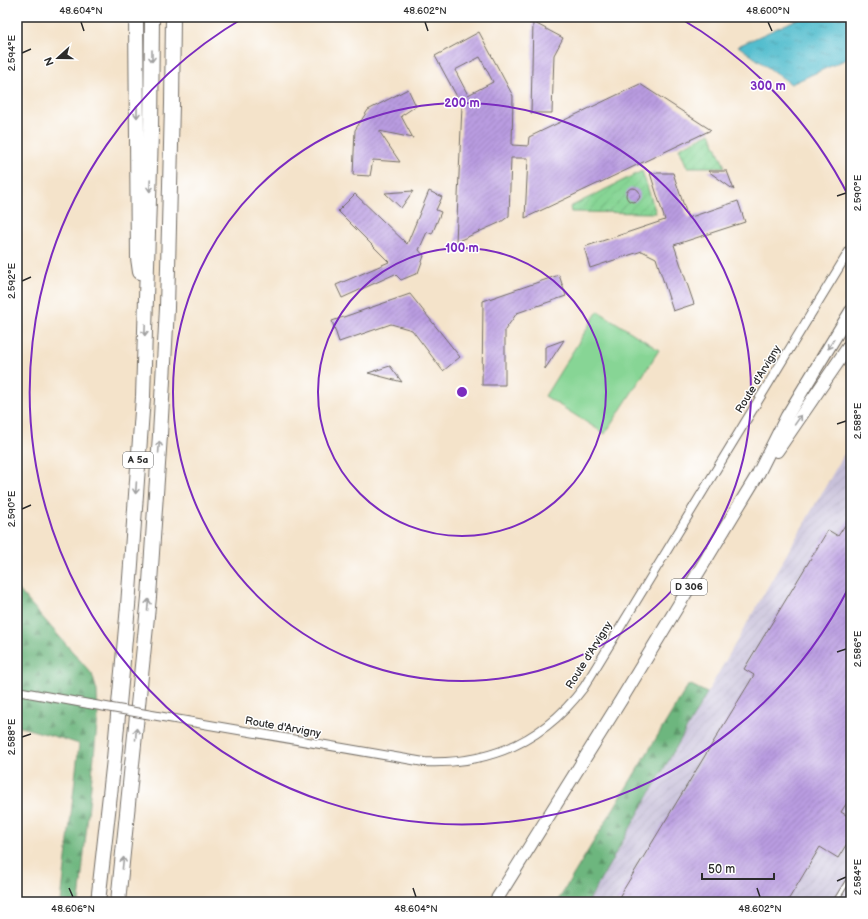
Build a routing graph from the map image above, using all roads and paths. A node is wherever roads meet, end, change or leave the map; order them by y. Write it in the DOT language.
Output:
graph roads {
  1 [pos="136,17"];
  2 [pos="152,17"];
  3 [pos="172,17"];
  4 [pos="851,248"];
  5 [pos="851,311"];
  6 [pos="146,312"];
  7 [pos="851,343"];
  8 [pos="758,474"];
  9 [pos="17,690"];
  10 [pos="851,876"];
  11 [pos="98,902"];
  12 [pos="118,902"];
  13 [pos="495,902"];
  14 [pos="835,902"];
  1 -- 6 [label="highway, one-way"];
  2 -- 6 [label="highway, A 5a, one-way"];
  12 -- 3 [label="highway, A 5a, one-way"];
  4 -- 9 [label="street, Route d'Arvigny, bridge"];
  5 -- 8 [label="main road, D 306, one-way"];
  6 -- 11 [label="highway, A 5a, one-way"];
  8 -- 7 [label="main road, D 306, one-way"];
  8 -- 13 [label="main road, D 306"];
  10 -- 14 [label="lane"];
}
